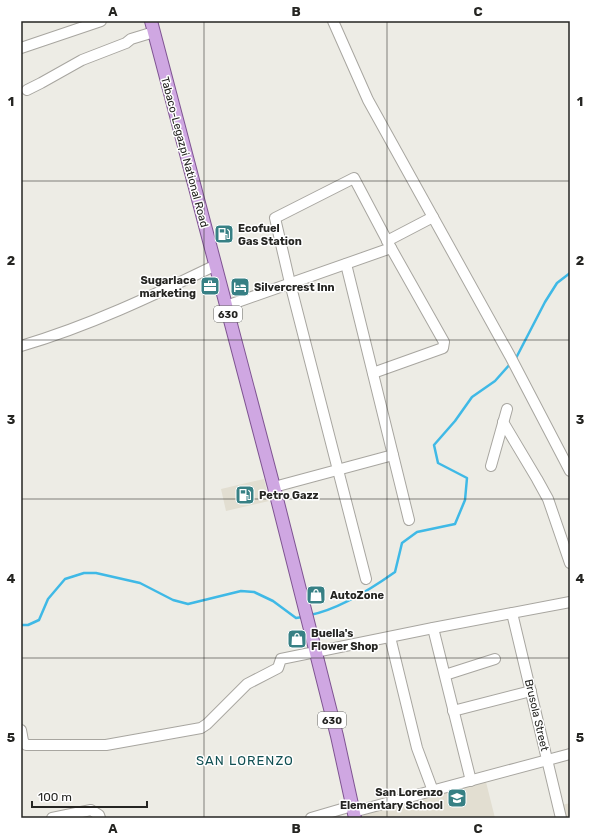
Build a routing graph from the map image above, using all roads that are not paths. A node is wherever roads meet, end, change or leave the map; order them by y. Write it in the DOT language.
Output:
graph roads {
  1 [pos="101,21"];
  2 [pos="333,21"];
  3 [pos="152,26"];
  4 [pos="21,48"];
  5 [pos="27,90"];
  6 [pos="433,217"];
  7 [pos="389,244"];
  8 [pos="346,264"];
  9 [pos="216,265"];
  10 [pos="290,283"];
  11 [pos="226,306"];
  12 [pos="21,346"];
  13 [pos="373,373"];
  14 [pos="507,409"];
  15 [pos="503,422"];
  16 [pos="393,455"];
  17 [pos="491,466"];
  18 [pos="338,470"];
  19 [pos="570,471"];
  20 [pos="274,487"];
  21 [pos="409,520"];
  22 [pos="570,563"];
  23 [pos="366,579"];
  24 [pos="570,602"];
  25 [pos="512,612"];
  26 [pos="433,628"];
  27 [pos="390,637"];
  28 [pos="315,652"];
  29 [pos="496,659"];
  30 [pos="445,675"];
  31 [pos="531,691"];
  32 [pos="454,711"];
  33 [pos="21,730"];
  34 [pos="570,754"];
  35 [pos="547,760"];
  36 [pos="470,780"];
  37 [pos="433,791"];
  38 [pos="354,812"];
  39 [pos="52,818"];
  40 [pos="100,818"];
  41 [pos="311,818"];
  42 [pos="561,818"];
  1 -- 4 [label="street"];
  2 -- 6 [label="street"];
  3 -- 5 [label="street"];
  3 -- 9 [label="main road, Tabaco-Legazpi National Road / 630"];
  6 -- 7 [label="street"];
  6 -- 19 [label="street"];
  7 -- 8 [label="street"];
  7 -- 10 [label="street"];
  7 -- 13 [label="street"];
  8 -- 10 [label="street"];
  8 -- 13 [label="street"];
  9 -- 11 [label="main road, Tabaco-Legazpi National Road / 630"];
  9 -- 12 [label="street"];
  10 -- 11 [label="street"];
  10 -- 18 [label="street"];
  11 -- 20 [label="main road, Tabaco-Legazpi National Road / 630"];
  13 -- 16 [label="street"];
  14 -- 15 [label="street"];
  15 -- 17 [label="street"];
  15 -- 22 [label="street"];
  16 -- 18 [label="street"];
  16 -- 21 [label="street"];
  18 -- 20 [label="street"];
  18 -- 23 [label="street"];
  20 -- 28 [label="main road, Tabaco-Legazpi National Road / 630"];
  24 -- 25 [label="street"];
  25 -- 26 [label="street"];
  25 -- 31 [label="street, Brusola Street"];
  26 -- 27 [label="street"];
  26 -- 30 [label="street"];
  27 -- 28 [label="street"];
  27 -- 37 [label="street"];
  28 -- 33 [label="street"];
  28 -- 38 [label="main road, Tabaco-Legazpi National Road / 630"];
  29 -- 30 [label="street"];
  30 -- 32 [label="street"];
  31 -- 32 [label="street"];
  31 -- 35 [label="street, Brusola Street"];
  32 -- 36 [label="street"];
  34 -- 35 [label="street"];
  35 -- 36 [label="street"];
  35 -- 42 [label="street, Brusola Street"];
  36 -- 37 [label="street"];
  37 -- 38 [label="street"];
  38 -- 41 [label="street"];
  39 -- 40 [label="street"];
}
